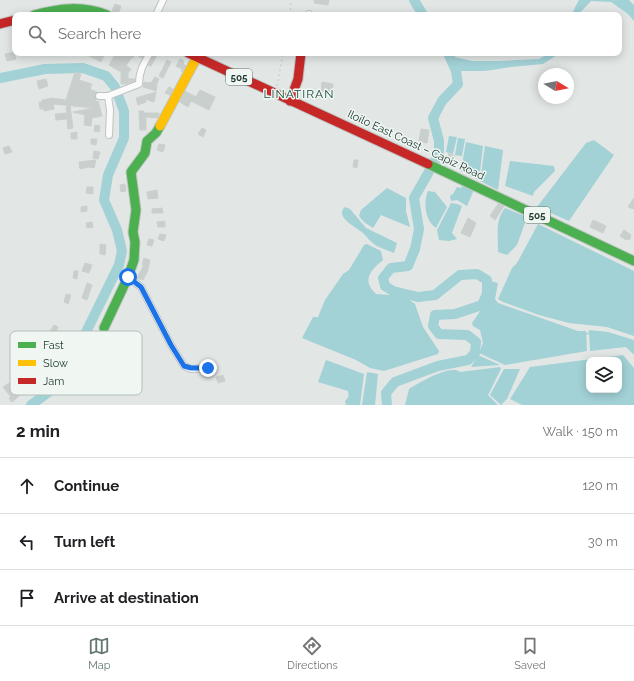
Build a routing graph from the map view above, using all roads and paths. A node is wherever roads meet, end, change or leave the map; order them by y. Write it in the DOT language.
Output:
graph roads {
  1 [pos="163,0"];
  2 [pos="291,0"];
  3 [pos="48,12"];
  4 [pos="98,12"];
  5 [pos="157,12"];
  6 [pos="290,12"];
  7 [pos="12,21"];
  8 [pos="0,24"];
  9 [pos="148,56"];
  10 [pos="282,56"];
  11 [pos="301,56"];
  12 [pos="197,57"];
  13 [pos="275,94"];
  14 [pos="99,96"];
  15 [pos="108,96"];
  16 [pos="290,101"];
  17 [pos="109,135"];
  18 [pos="634,261"];
  19 [pos="128,277"];
  20 [pos="104,328"];
  21 [pos="208,368"];
  1 -- 5 [label="street"];
  2 -- 6 [label="path"];
  3 -- 4 [label="main road"];
  7 -- 8 [label="main road"];
  9 -- 15 [label="street"];
  10 -- 13 [label="path"];
  11 -- 16 [label="main road"];
  12 -- 13 [label="main road, Iloilo East Coast – Capiz Road / 505"];
  12 -- 19 [label="main road"];
  13 -- 16 [label="main road, Iloilo East Coast – Capiz Road / 505"];
  14 -- 15 [label="street"];
  15 -- 17 [label="street"];
  16 -- 18 [label="main road, Iloilo East Coast – Capiz Road / 505"];
  19 -- 20 [label="main road"];
  19 -- 21 [label="street"];
}
